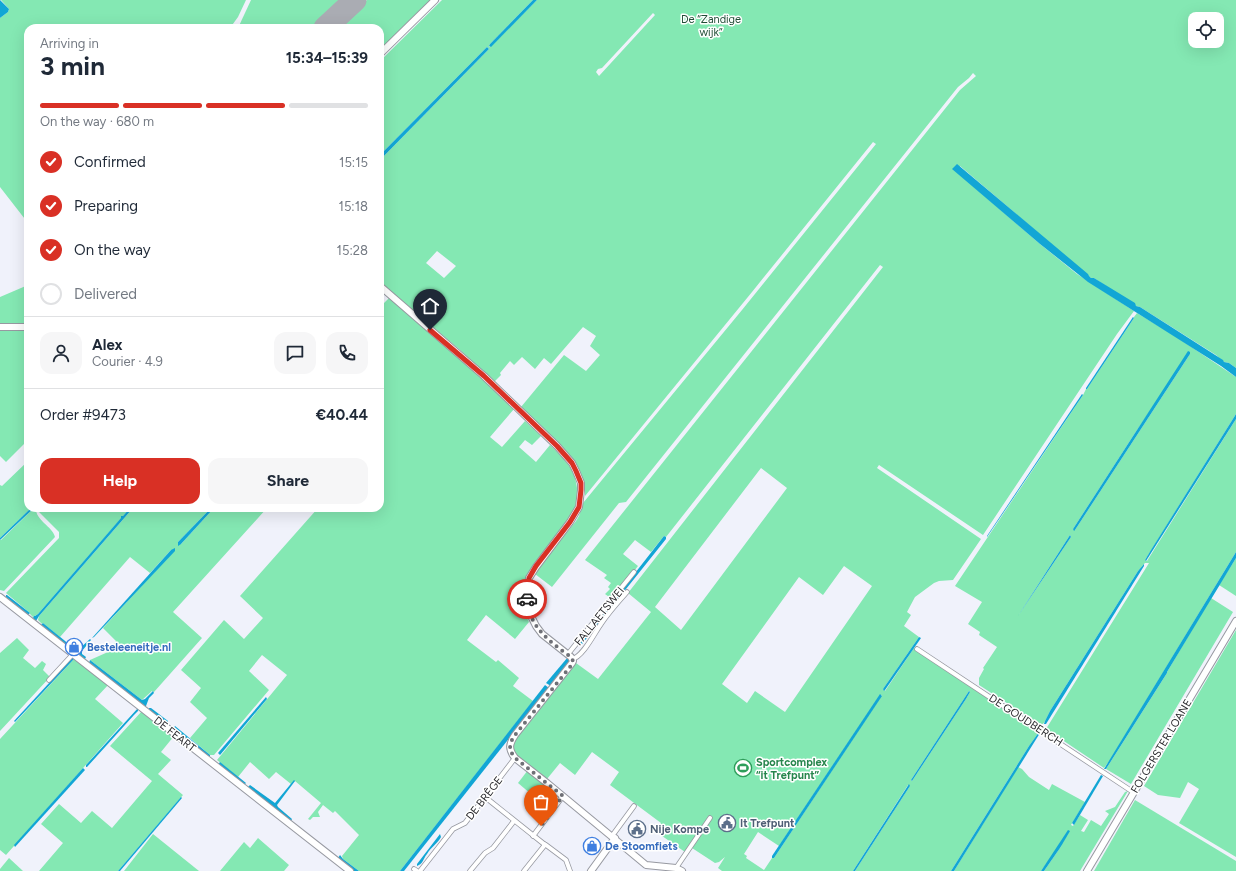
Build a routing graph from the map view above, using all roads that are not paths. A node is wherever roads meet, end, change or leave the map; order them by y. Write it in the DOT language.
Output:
graph roads {
  1 [pos="435,0"];
  2 [pos="384,50"];
  3 [pos="384,289"];
  4 [pos="0,327"];
  5 [pos="24,327"];
  6 [pos="634,572"];
  7 [pos="627,592"];
  8 [pos="0,597"];
  9 [pos="1236,621"];
  10 [pos="917,649"];
  11 [pos="73,654"];
  12 [pos="570,657"];
  13 [pos="49,680"];
  14 [pos="515,758"];
  15 [pos="1133,792"];
  16 [pos="485,796"];
  17 [pos="563,796"];
  18 [pos="634,806"];
  19 [pos="710,818"];
  20 [pos="514,821"];
  21 [pos="533,836"];
  22 [pos="614,837"];
  23 [pos="544,844"];
  24 [pos="661,869"];
  25 [pos="679,869"];
  26 [pos="417,870"];
  27 [pos="350,871"];
  28 [pos="470,871"];
  29 [pos="524,871"];
  30 [pos="570,871"];
  31 [pos="591,871"];
  32 [pos="1087,871"];
  1 -- 2 [label="street"];
  3 -- 12 [label="street"];
  4 -- 5 [label="street"];
  6 -- 12 [label="street, FALLAETSWEI"];
  7 -- 12 [label="street, FALLAETSWEI"];
  8 -- 11 [label="street, DE FEART"];
  9 -- 15 [label="street, FOLGERSTER LOANE"];
  10 -- 15 [label="street, DE GOUDBERCH"];
  11 -- 13 [label="street"];
  11 -- 27 [label="street, DE FEART"];
  12 -- 14 [label="street, FALLAETSWEI"];
  14 -- 16 [label="street, DE BRÊGE"];
  14 -- 17 [label="street"];
  15 -- 32 [label="street, FOLGERSTER LOANE"];
  16 -- 20 [label="street"];
  16 -- 26 [label="street, DE BRÊGE"];
  17 -- 21 [label="street"];
  17 -- 22 [label="street"];
  18 -- 22 [label="street"];
  19 -- 25 [label="street"];
  20 -- 21 [label="street"];
  20 -- 28 [label="street"];
  21 -- 23 [label="street"];
  22 -- 24 [label="street"];
  22 -- 31 [label="street"];
  23 -- 29 [label="street"];
  23 -- 30 [label="street"];
  24 -- 25 [label="street"];
}
